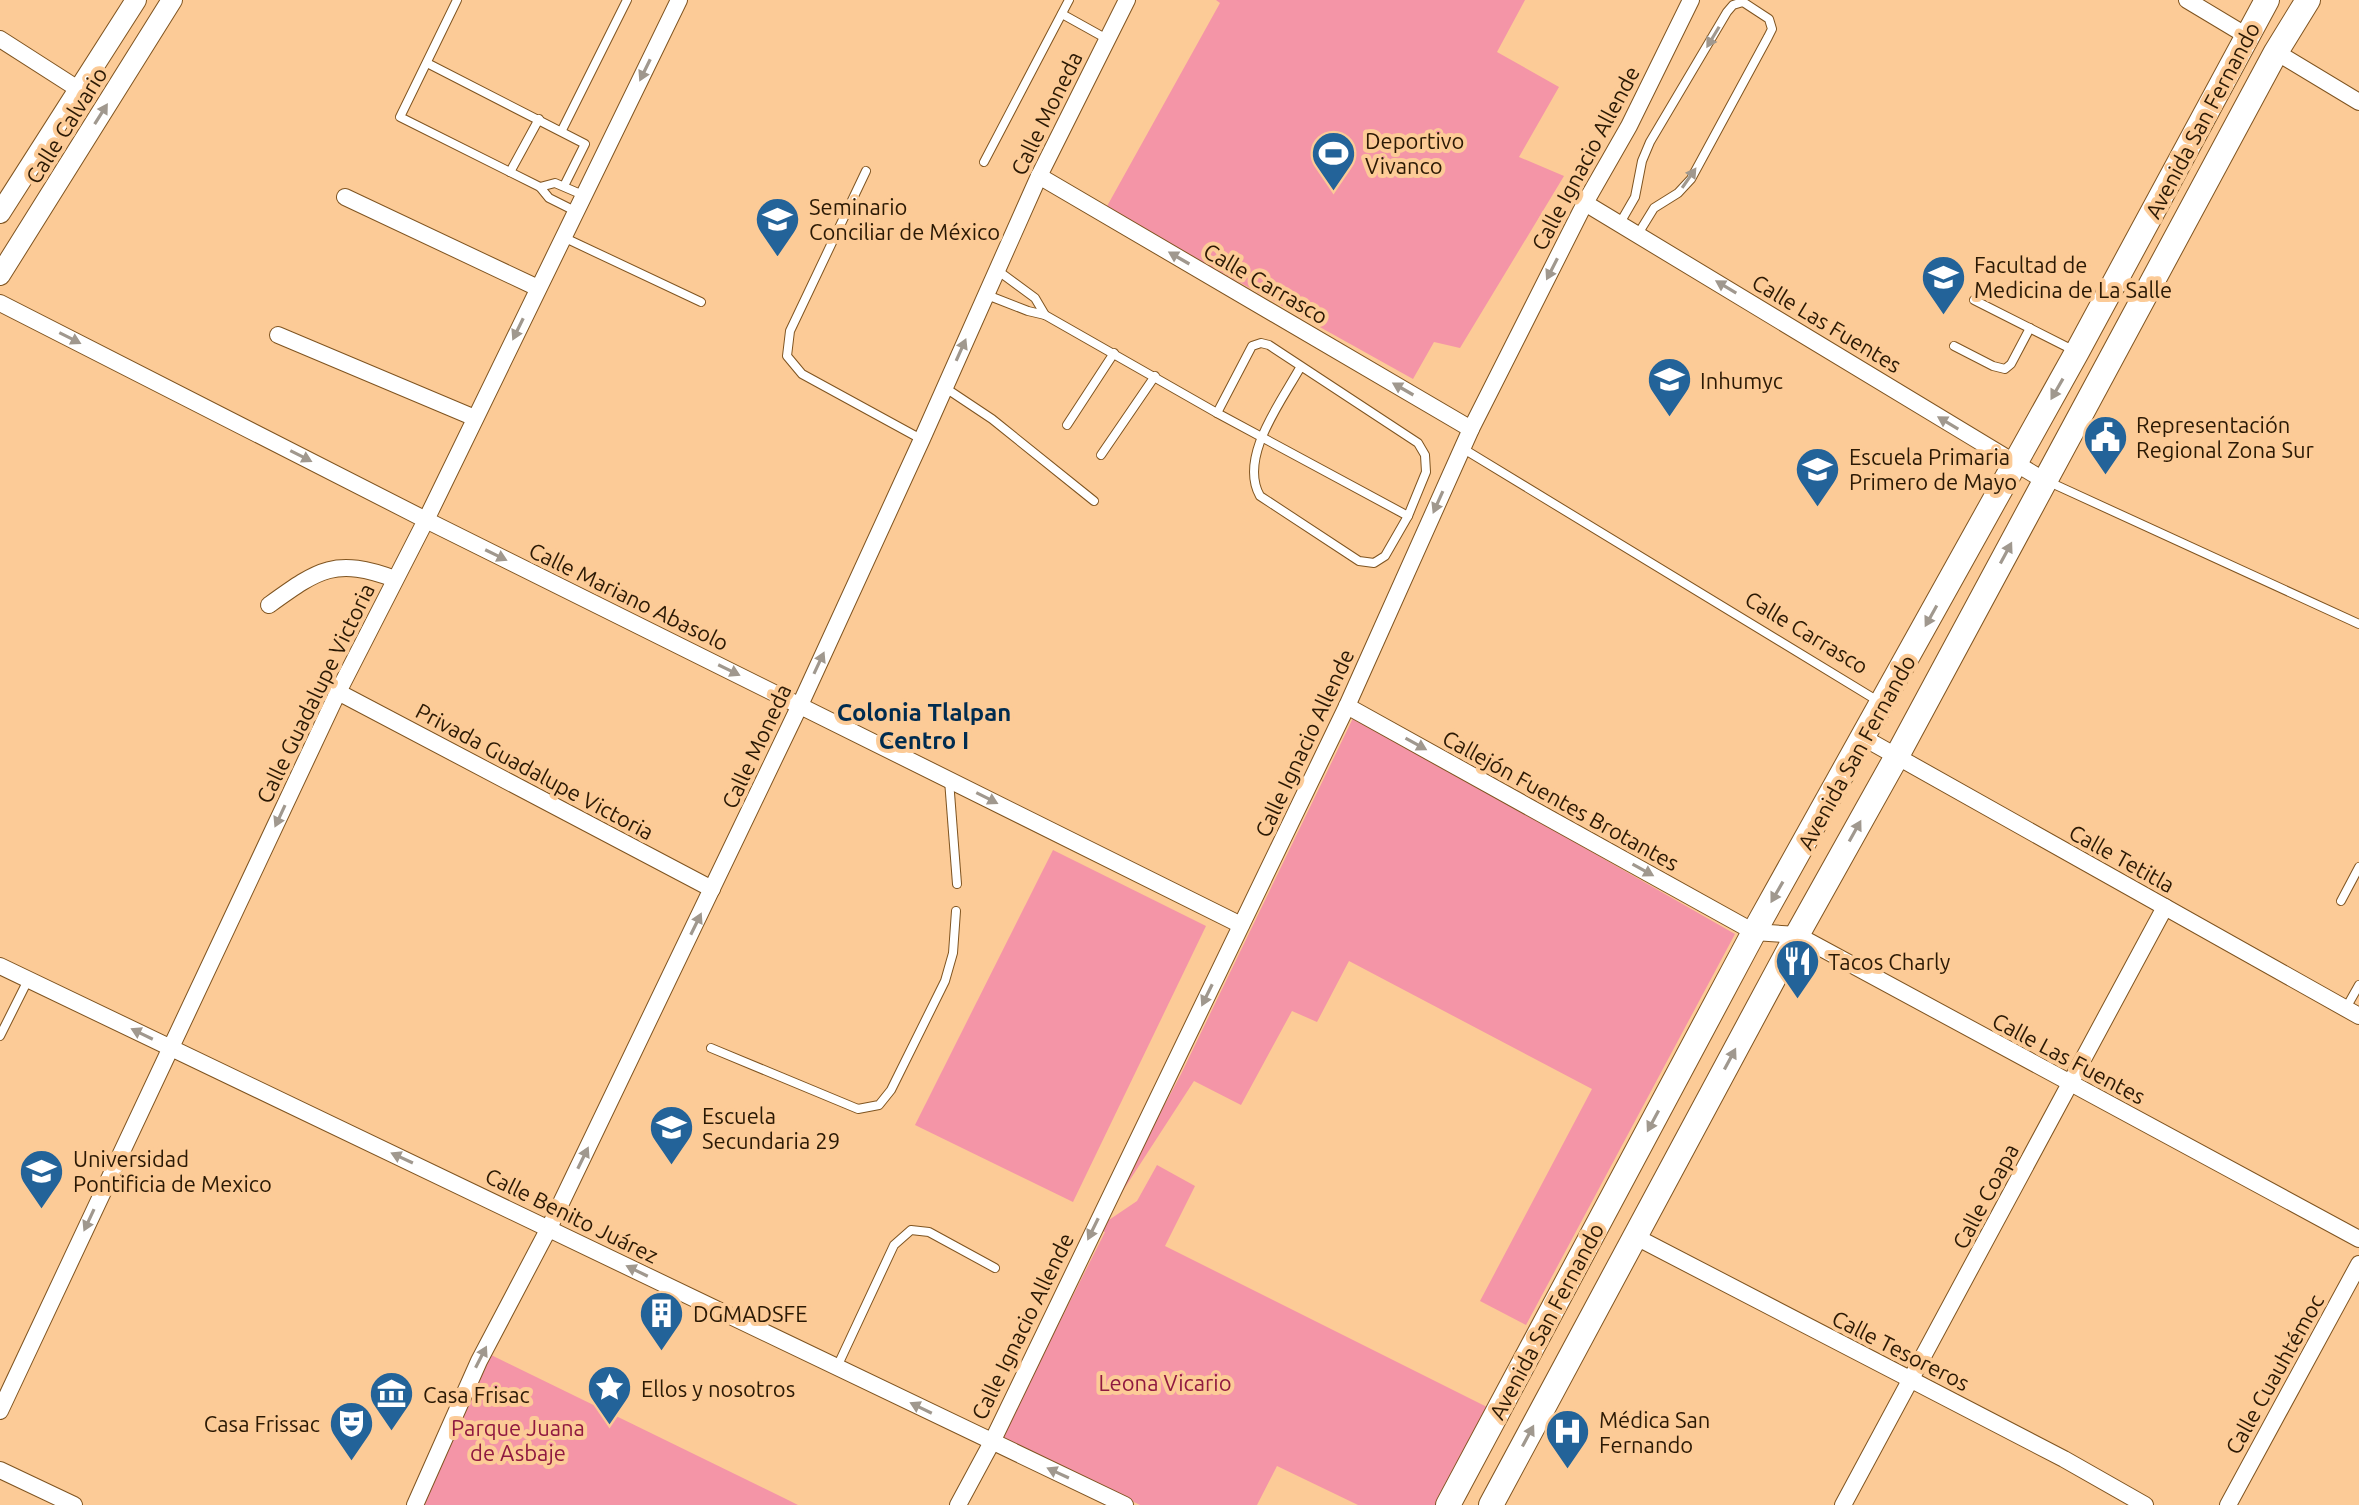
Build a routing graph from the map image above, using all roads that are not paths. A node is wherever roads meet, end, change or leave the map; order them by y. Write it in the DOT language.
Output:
graph roads {
  1 [pos="136,0"];
  2 [pos="172,0"];
  3 [pos="457,0"];
  4 [pos="627,0"];
  5 [pos="679,0"];
  6 [pos="1069,0"];
  7 [pos="1127,0"];
  8 [pos="1691,0"];
  9 [pos="2187,0"];
  10 [pos="2267,0"];
  11 [pos="2308,0"];
  12 [pos="1062,14"];
  13 [pos="123,20"];
  14 [pos="2247,36"];
  15 [pos="149,37"];
  16 [pos="0,39"];
  17 [pos="1107,39"];
  18 [pos="2276,52"];
  19 [pos="427,63"];
  20 [pos="78,89"];
  21 [pos="2359,102"];
  22 [pos="539,119"];
  23 [pos="562,130"];
  24 [pos="51,134"];
  25 [pos="79,149"];
  26 [pos="984,162"];
  27 [pos="866,171"];
  28 [pos="510,172"];
  29 [pos="1039,176"];
  30 [pos="23,177"];
  31 [pos="564,186"];
  32 [pos="540,187"];
  33 [pos="51,193"];
  34 [pos="583,195"];
  35 [pos="345,197"];
  36 [pos="1585,203"];
  37 [pos="575,211"];
  38 [pos="0,213"];
  39 [pos="1620,223"];
  40 [pos="1638,234"];
  41 [pos="563,237"];
  42 [pos="997,270"];
  43 [pos="0,275"];
  44 [pos="538,288"];
  45 [pos="986,294"];
  46 [pos="1974,300"];
  47 [pos="701,302"];
  48 [pos="0,303"];
  49 [pos="1045,315"];
  50 [pos="2030,328"];
  51 [pos="278,335"];
  52 [pos="1954,346"];
  53 [pos="2077,352"];
  54 [pos="1114,353"];
  55 [pos="1301,366"];
  56 [pos="1155,376"];
  57 [pos="944,387"];
  58 [pos="1217,413"];
  59 [pos="475,418"];
  60 [pos="1067,425"];
  61 [pos="1471,429"];
  62 [pos="1262,437"];
  63 [pos="922,439"];
  64 [pos="1462,447"];
  65 [pos="1101,455"];
  66 [pos="2014,464"];
  67 [pos="2045,481"];
  68 [pos="1094,501"];
  69 [pos="1408,516"];
  70 [pos="426,520"];
  71 [pos="395,579"];
  72 [pos="269,605"];
  73 [pos="2359,624"];
  74 [pos="338,692"];
  75 [pos="800,705"];
  76 [pos="1883,705"];
  77 [pos="1347,706"];
  78 [pos="1864,738"];
  79 [pos="1897,756"];
  80 [pos="949,779"];
  81 [pos="2359,867"];
  82 [pos="957,884"];
  83 [pos="712,889"];
  84 [pos="2341,901"];
  85 [pos="2165,907"];
  86 [pos="956,911"];
  87 [pos="1241,925"];
  88 [pos="1754,932"];
  89 [pos="1797,935"];
  90 [pos="0,966"];
  91 [pos="28,980"];
  92 [pos="2359,985"];
  93 [pos="2352,1012"];
  94 [pos="0,1036"];
  95 [pos="170,1048"];
  96 [pos="711,1048"];
  97 [pos="2070,1084"];
  98 [pos="549,1228"];
  99 [pos="1636,1237"];
  100 [pos="2359,1239"];
  101 [pos="2359,1264"];
  102 [pos="995,1268"];
  103 [pos="837,1367"];
  104 [pos="1911,1380"];
  105 [pos="0,1411"];
  106 [pos="992,1442"];
  107 [pos="0,1470"];
  108 [pos="74,1505"];
  109 [pos="415,1505"];
  110 [pos="958,1505"];
  111 [pos="1125,1505"];
  112 [pos="1448,1505"];
  113 [pos="1491,1505"];
  114 [pos="1843,1505"];
  115 [pos="2145,1505"];
  116 [pos="2228,1505"];
  1 -- 13 [label="street, Calle Calvario"];
  2 -- 15 [label="street, Calle Calvario"];
  3 -- 19 [label="lane"];
  4 -- 23 [label="lane"];
  5 -- 34 [label="street, Calle Guadalupe Victoria, one-way"];
  6 -- 12 [label="lane"];
  7 -- 17 [label="street, Calle Moneda"];
  8 -- 36 [label="street, Calle Ignacio Allende"];
  9 -- 14 [label="street"];
  10 -- 14 [label="main road, Avenida San Fernando"];
  11 -- 18 [label="main road, Avenida San Fernando"];
  12 -- 17 [label="lane"];
  12 -- 26 [label="lane"];
  13 -- 15 [label="street"];
  13 -- 20 [label="street, Calle Calvario"];
  14 -- 53 [label="main road, Avenida San Fernando"];
  25 -- 15 [label="street, Calle Calvario, one-way"];
  16 -- 20 [label="street"];
  17 -- 29 [label="street, Calle Moneda"];
  18 -- 21 [label="street"];
  18 -- 67 [label="main road, Avenida San Fernando"];
  19 -- 22 [label="lane"];
  19 -- 28 [label="lane"];
  20 -- 24 [label="street, Calle Calvario"];
  22 -- 23 [label="lane"];
  22 -- 28 [label="lane"];
  23 -- 31 [label="lane"];
  24 -- 25 [label="street"];
  24 -- 30 [label="street, Calle Calvario"];
  25 -- 33 [label="street, Calle Calvario"];
  27 -- 63 [label="lane"];
  28 -- 32 [label="lane"];
  29 -- 42 [label="street, Calle Moneda"];
  61 -- 29 [label="street, Calle Carrasco, one-way"];
  30 -- 33 [label="street"];
  30 -- 38 [label="street, Calle Calvario"];
  31 -- 32 [label="lane"];
  31 -- 34 [label="lane"];
  32 -- 37 [label="lane"];
  33 -- 43 [label="street, Calle Calvario"];
  34 -- 37 [label="street, Calle Guadalupe Victoria"];
  35 -- 44 [label="street"];
  36 -- 39 [label="street, Calle Las Fuentes"];
  36 -- 61 [label="street, Calle Ignacio Allende, one-way"];
  37 -- 41 [label="street, Calle Guadalupe Victoria"];
  39 -- 40 [label="street, Calle Las Fuentes"];
  40 -- 39 [label="lane, one-way"];
  66 -- 40 [label="street, Calle Las Fuentes, one-way"];
  41 -- 44 [label="street, Calle Guadalupe Victoria"];
  41 -- 47 [label="lane"];
  42 -- 45 [label="street, Calle Moneda"];
  42 -- 49 [label="lane"];
  44 -- 59 [label="street, Calle Guadalupe Victoria, one-way"];
  45 -- 49 [label="lane"];
  57 -- 45 [label="street, Calle Moneda, one-way"];
  46 -- 50 [label="lane"];
  48 -- 70 [label="street, Calle Mariano Abasolo, one-way"];
  49 -- 54 [label="lane"];
  50 -- 52 [label="lane"];
  50 -- 53 [label="lane"];
  51 -- 59 [label="street"];
  53 -- 66 [label="main road, Avenida San Fernando, one-way"];
  54 -- 56 [label="lane"];
  54 -- 60 [label="lane"];
  55 -- 58 [label="lane"];
  55 -- 62 [label="lane"];
  55 -- 69 [label="lane"];
  56 -- 58 [label="lane"];
  56 -- 65 [label="lane"];
  57 -- 63 [label="street, Calle Moneda"];
  57 -- 68 [label="lane"];
  58 -- 62 [label="lane"];
  59 -- 70 [label="street, Calle Guadalupe Victoria"];
  61 -- 64 [label="street, Calle Ignacio Allende"];
  62 -- 69 [label="lane"];
  62 -- 69 [label="lane"];
  75 -- 63 [label="street, Calle Moneda, one-way"];
  64 -- 76 [label="lane, Calle Carrasco"];
  64 -- 77 [label="street, Calle Ignacio Allende, one-way"];
  66 -- 67 [label="street, Calle Las Fuentes"];
  66 -- 76 [label="main road, Avenida San Fernando, one-way"];
  67 -- 73 [label="lane"];
  79 -- 67 [label="main road, Avenida San Fernando, one-way"];
  70 -- 71 [label="street, Calle Guadalupe Victoria"];
  70 -- 75 [label="street, Calle Mariano Abasolo, one-way"];
  71 -- 72 [label="street"];
  71 -- 74 [label="street, Calle Guadalupe Victoria"];
  74 -- 83 [label="street, Privada Guadalupe Victoria"];
  74 -- 95 [label="street, Calle Guadalupe Victoria, one-way"];
  75 -- 80 [label="street, Calle Mariano Abasolo"];
  75 -- 83 [label="street, Calle Moneda"];
  76 -- 78 [label="main road, Avenida San Fernando"];
  77 -- 87 [label="street, Calle Ignacio Allende"];
  77 -- 88 [label="street, Callejón Fuentes Brotantes, one-way"];
  78 -- 79 [label="street, Calle Tetitla"];
  78 -- 88 [label="main road, Avenida San Fernando, one-way"];
  79 -- 85 [label="street, Calle Tetitla"];
  89 -- 79 [label="main road, Avenida San Fernando, one-way"];
  80 -- 82 [label="lane"];
  80 -- 87 [label="street, Calle Mariano Abasolo, one-way"];
  81 -- 84 [label="lane"];
  98 -- 83 [label="street, Calle Moneda, one-way"];
  85 -- 93 [label="street, Calle Tetitla"];
  85 -- 97 [label="street, Calle Coapa"];
  86 -- 96 [label="lane"];
  87 -- 106 [label="street, Calle Ignacio Allende, one-way"];
  88 -- 89 [label="street, Calle Las Fuentes"];
  88 -- 112 [label="main road, Avenida San Fernando, one-way"];
  89 -- 97 [label="street, Calle Las Fuentes"];
  99 -- 89 [label="main road, Avenida San Fernando, one-way"];
  90 -- 91 [label="street, Calle Benito Juárez"];
  91 -- 94 [label="lane"];
  95 -- 91 [label="street, Calle Benito Juárez, one-way"];
  92 -- 93 [label="lane"];
  98 -- 95 [label="street, Calle Benito Juárez, one-way"];
  95 -- 105 [label="street, Calle Guadalupe Victoria, one-way"];
  97 -- 100 [label="street, Calle Las Fuentes"];
  97 -- 104 [label="street, Calle Coapa"];
  103 -- 98 [label="street, Calle Benito Juárez, one-way"];
  109 -- 98 [label="street, Calle Moneda, one-way"];
  99 -- 104 [label="street, Calle Tesoreros"];
  113 -- 99 [label="main road, Avenida San Fernando, one-way"];
  101 -- 116 [label="street, Calle Cuauhtémoc"];
  102 -- 103 [label="lane"];
  106 -- 103 [label="street, Calle Benito Juárez, one-way"];
  104 -- 114 [label="street, Calle Coapa"];
  104 -- 115 [label="street, Calle Tesoreros"];
  106 -- 110 [label="street, Calle Ignacio Allende"];
  111 -- 106 [label="street, Calle Benito Juárez, one-way"];
  107 -- 108 [label="street"];
}
